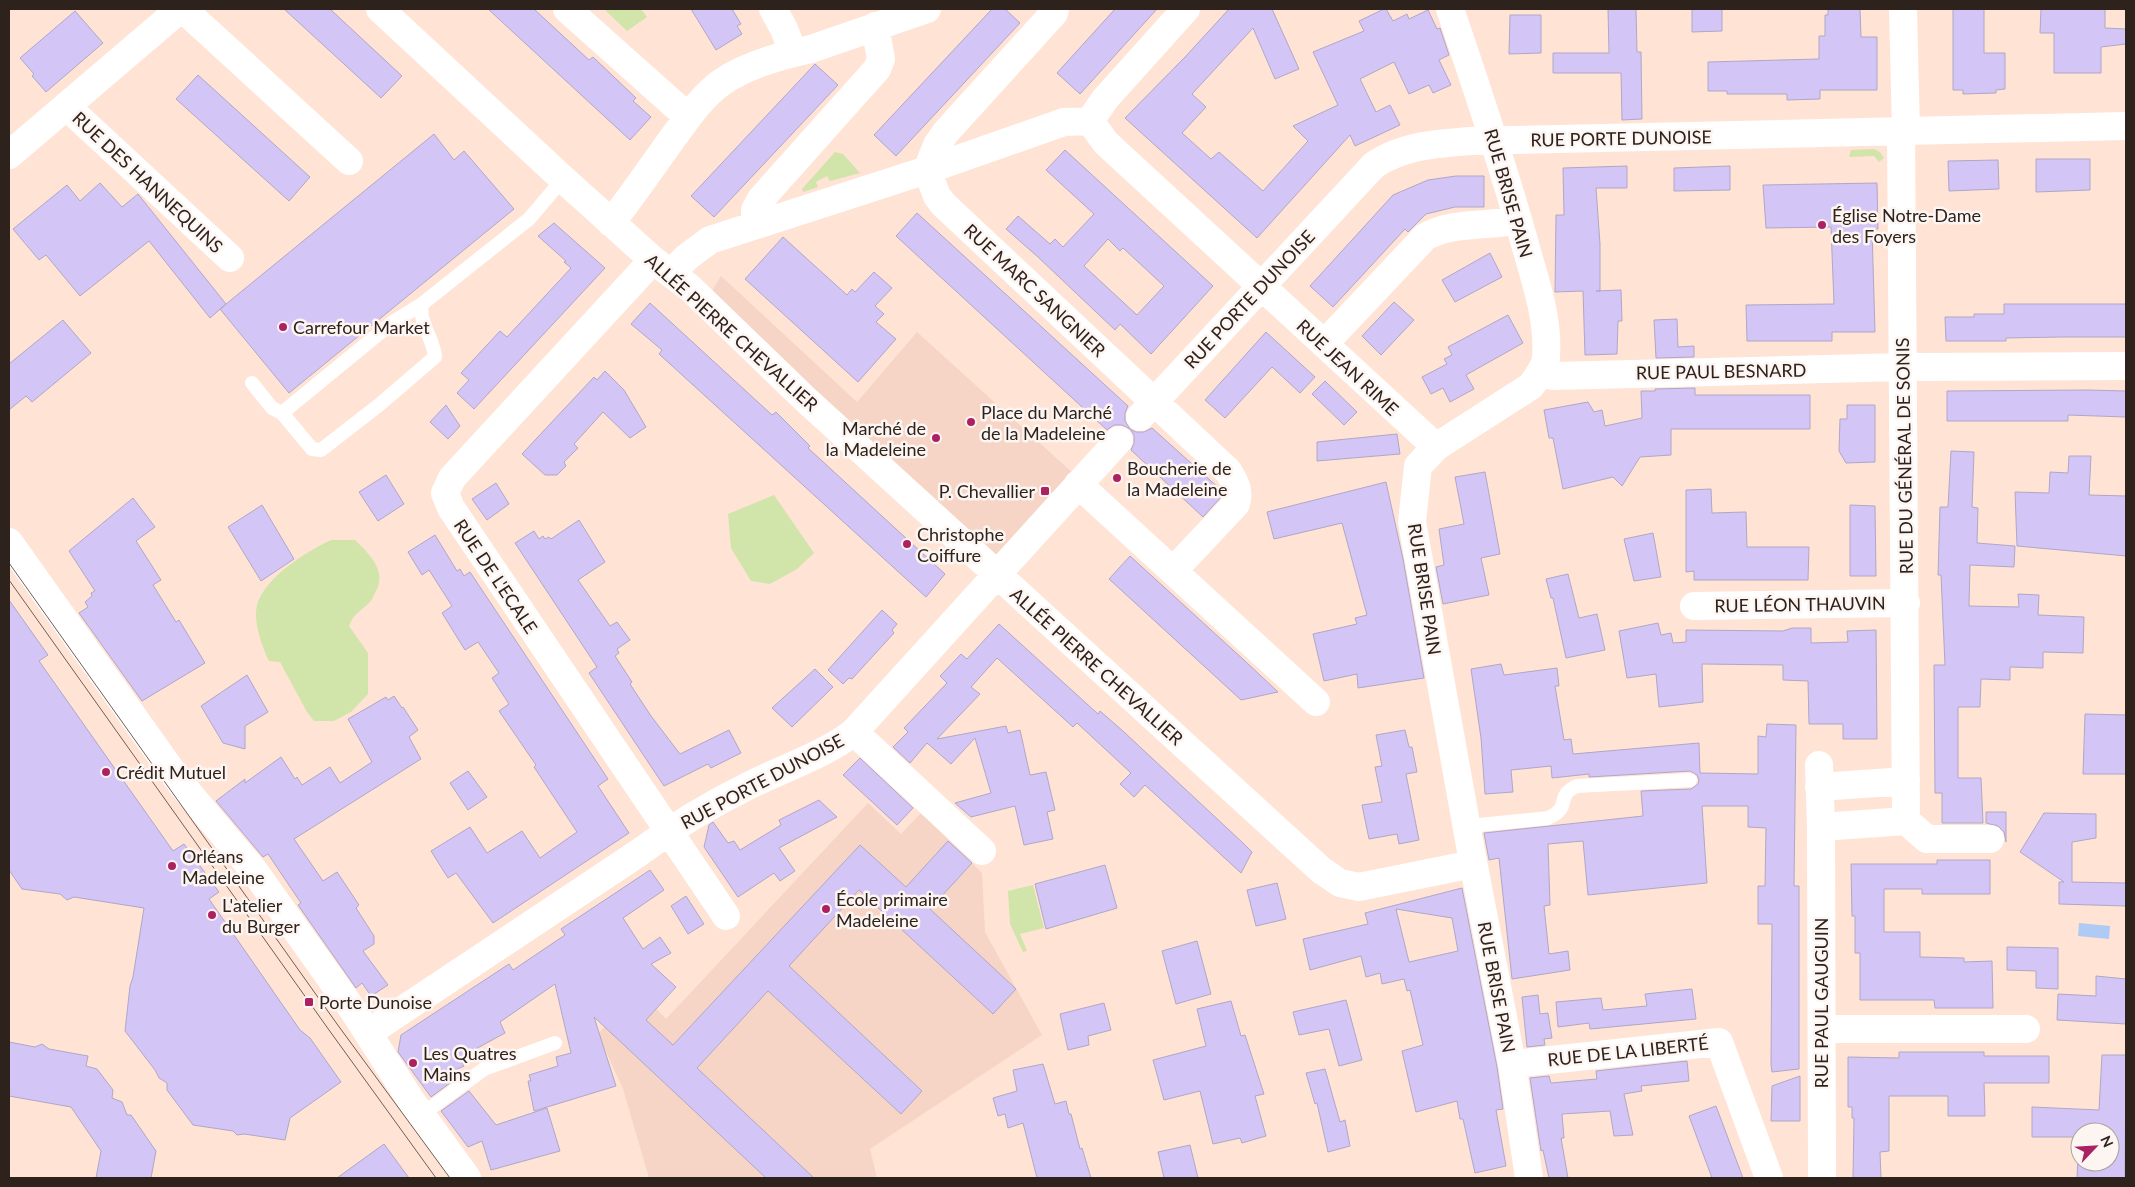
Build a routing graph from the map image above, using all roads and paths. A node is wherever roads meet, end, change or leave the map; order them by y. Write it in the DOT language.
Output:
graph roads {
  1 [pos="181,9"];
  2 [pos="380,9"];
  3 [pos="568,9"];
  4 [pos="773,9"];
  5 [pos="927,9"];
  6 [pos="1055,9"];
  7 [pos="1186,9"];
  8 [pos="1450,9"];
  9 [pos="1903,9"];
  10 [pos="875,26"];
  11 [pos="793,53"];
  12 [pos="66,106"];
  13 [pos="688,117"];
  14 [pos="1090,121"];
  15 [pos="2126,126"];
  16 [pos="1904,132"];
  17 [pos="1495,141"];
  18 [pos="9,155"];
  19 [pos="350,161"];
  20 [pos="927,170"];
  21 [pos="563,179"];
  22 [pos="1518,220"];
  23 [pos="611,222"];
  24 [pos="755,225"];
  25 [pos="230,258"];
  26 [pos="662,266"];
  27 [pos="1261,286"];
  28 [pos="422,304"];
  29 [pos="1324,344"];
  30 [pos="2126,366"];
  31 [pos="1903,367"];
  32 [pos="1540,374"];
  33 [pos="252,383"];
  34 [pos="1148,409"];
  35 [pos="282,413"];
  36 [pos="1119,440"];
  37 [pos="1436,447"];
  38 [pos="1078,484"];
  39 [pos="9,542"];
  40 [pos="1173,571"];
  41 [pos="997,574"];
  42 [pos="1906,603"];
  43 [pos="1694,606"];
  44 [pos="1316,702"];
  45 [pos="854,732"];
  46 [pos="1690,780"];
  47 [pos="1906,781"];
  48 [pos="1906,821"];
  49 [pos="1479,825"];
  50 [pos="1820,827"];
  51 [pos="668,830"];
  52 [pos="1990,839"];
  53 [pos="982,851"];
  54 [pos="1473,864"];
  55 [pos="726,916"];
  56 [pos="1822,1029"];
  57 [pos="2026,1029"];
  58 [pos="368,1034"];
  59 [pos="555,1043"];
  60 [pos="1512,1064"];
  61 [pos="421,1115"];
  62 [pos="467,1178"];
  63 [pos="1529,1178"];
  64 [pos="1770,1178"];
  65 [pos="1822,1178"];
  1 -- 12 [label="street, RUE DES HANNEQUINS"];
  1 -- 19 [label="street, RUE DES HANNEQUINS"];
  2 -- 21 [label="street, ALLÉE PIERRE CHEVALLIER"];
  3 -- 13 [label="street"];
  4 -- 11 [label="street"];
  5 -- 10 [label="street"];
  6 -- 20 [label="street"];
  7 -- 14 [label="street"];
  8 -- 17 [label="street, RUE BRISE PAIN"];
  9 -- 16 [label="street, RUE DU GÉNÉRAL DE SONIS"];
  10 -- 11 [label="street"];
  10 -- 24 [label="street"];
  11 -- 13 [label="street"];
  12 -- 18 [label="street, RUE DES HANNEQUINS"];
  12 -- 25 [label="street, RUE DES HANNEQUINS"];
  13 -- 23 [label="street"];
  14 -- 20 [label="street, RUE DE L'ECALE"];
  14 -- 27 [label="street, RUE JEAN RIME"];
  15 -- 16 [label="street, RUE PORTE DUNOISE"];
  16 -- 17 [label="street, RUE PORTE DUNOISE"];
  16 -- 31 [label="street, RUE DU GÉNÉRAL DE SONIS"];
  17 -- 22 [label="street, RUE BRISE PAIN"];
  17 -- 27 [label="street, RUE PORTE DUNOISE"];
  20 -- 24 [label="street, RUE DE L'ECALE"];
  20 -- 34 [label="street, RUE MARC SANGNIER"];
  21 -- 23 [label="street, ALLÉE PIERRE CHEVALLIER"];
  21 -- 28 [label="lane"];
  22 -- 29 [label="street"];
  22 -- 32 [label="street, RUE BRISE PAIN"];
  23 -- 26 [label="street, ALLÉE PIERRE CHEVALLIER"];
  24 -- 26 [label="street, RUE DE L'ECALE"];
  26 -- 41 [label="street, ALLÉE PIERRE CHEVALLIER"];
  26 -- 51 [label="street, RUE DE L'ECALE"];
  27 -- 29 [label="street, RUE JEAN RIME"];
  27 -- 34 [label="street, RUE PORTE DUNOISE"];
  28 -- 35 [label="lane"];
  28 -- 35 [label="lane"];
  29 -- 37 [label="street, RUE JEAN RIME"];
  30 -- 31 [label="street, RUE PAUL BESNARD"];
  31 -- 32 [label="street, RUE PAUL BESNARD"];
  31 -- 42 [label="street, RUE DU GÉNÉRAL DE SONIS"];
  32 -- 37 [label="street, RUE BRISE PAIN"];
  33 -- 35 [label="lane"];
  34 -- 40 [label="street, RUE MARC SANGNIER"];
  36 -- 38 [label="street, RUE PORTE DUNOISE"];
  37 -- 54 [label="street, RUE BRISE PAIN"];
  38 -- 40 [label="street"];
  38 -- 41 [label="street, RUE PORTE DUNOISE"];
  39 -- 58 [label="street"];
  40 -- 44 [label="street"];
  41 -- 45 [label="street, RUE PORTE DUNOISE"];
  41 -- 54 [label="street, ALLÉE PIERRE CHEVALLIER"];
  42 -- 43 [label="street, RUE LÉON THAUVIN"];
  42 -- 47 [label="street, RUE DU GÉNÉRAL DE SONIS"];
  45 -- 51 [label="street, RUE PORTE DUNOISE"];
  45 -- 53 [label="street"];
  46 -- 49 [label="lane"];
  47 -- 48 [label="street, RUE DU GÉNÉRAL DE SONIS"];
  47 -- 50 [label="street, RUE PAUL GAUGUIN"];
  48 -- 50 [label="street"];
  48 -- 52 [label="street"];
  50 -- 56 [label="street, RUE PAUL GAUGUIN"];
  51 -- 55 [label="street, RUE DE L'ECALE"];
  51 -- 58 [label="street, RUE PORTE DUNOISE"];
  54 -- 60 [label="street, RUE BRISE PAIN"];
  56 -- 57 [label="street"];
  56 -- 65 [label="street, RUE PAUL GAUGUIN"];
  58 -- 61 [label="street"];
  59 -- 61 [label="lane"];
  60 -- 63 [label="street, RUE BRISE PAIN"];
  60 -- 64 [label="street, RUE DE LA LIBERTÉ"];
  61 -- 62 [label="street"];
}
